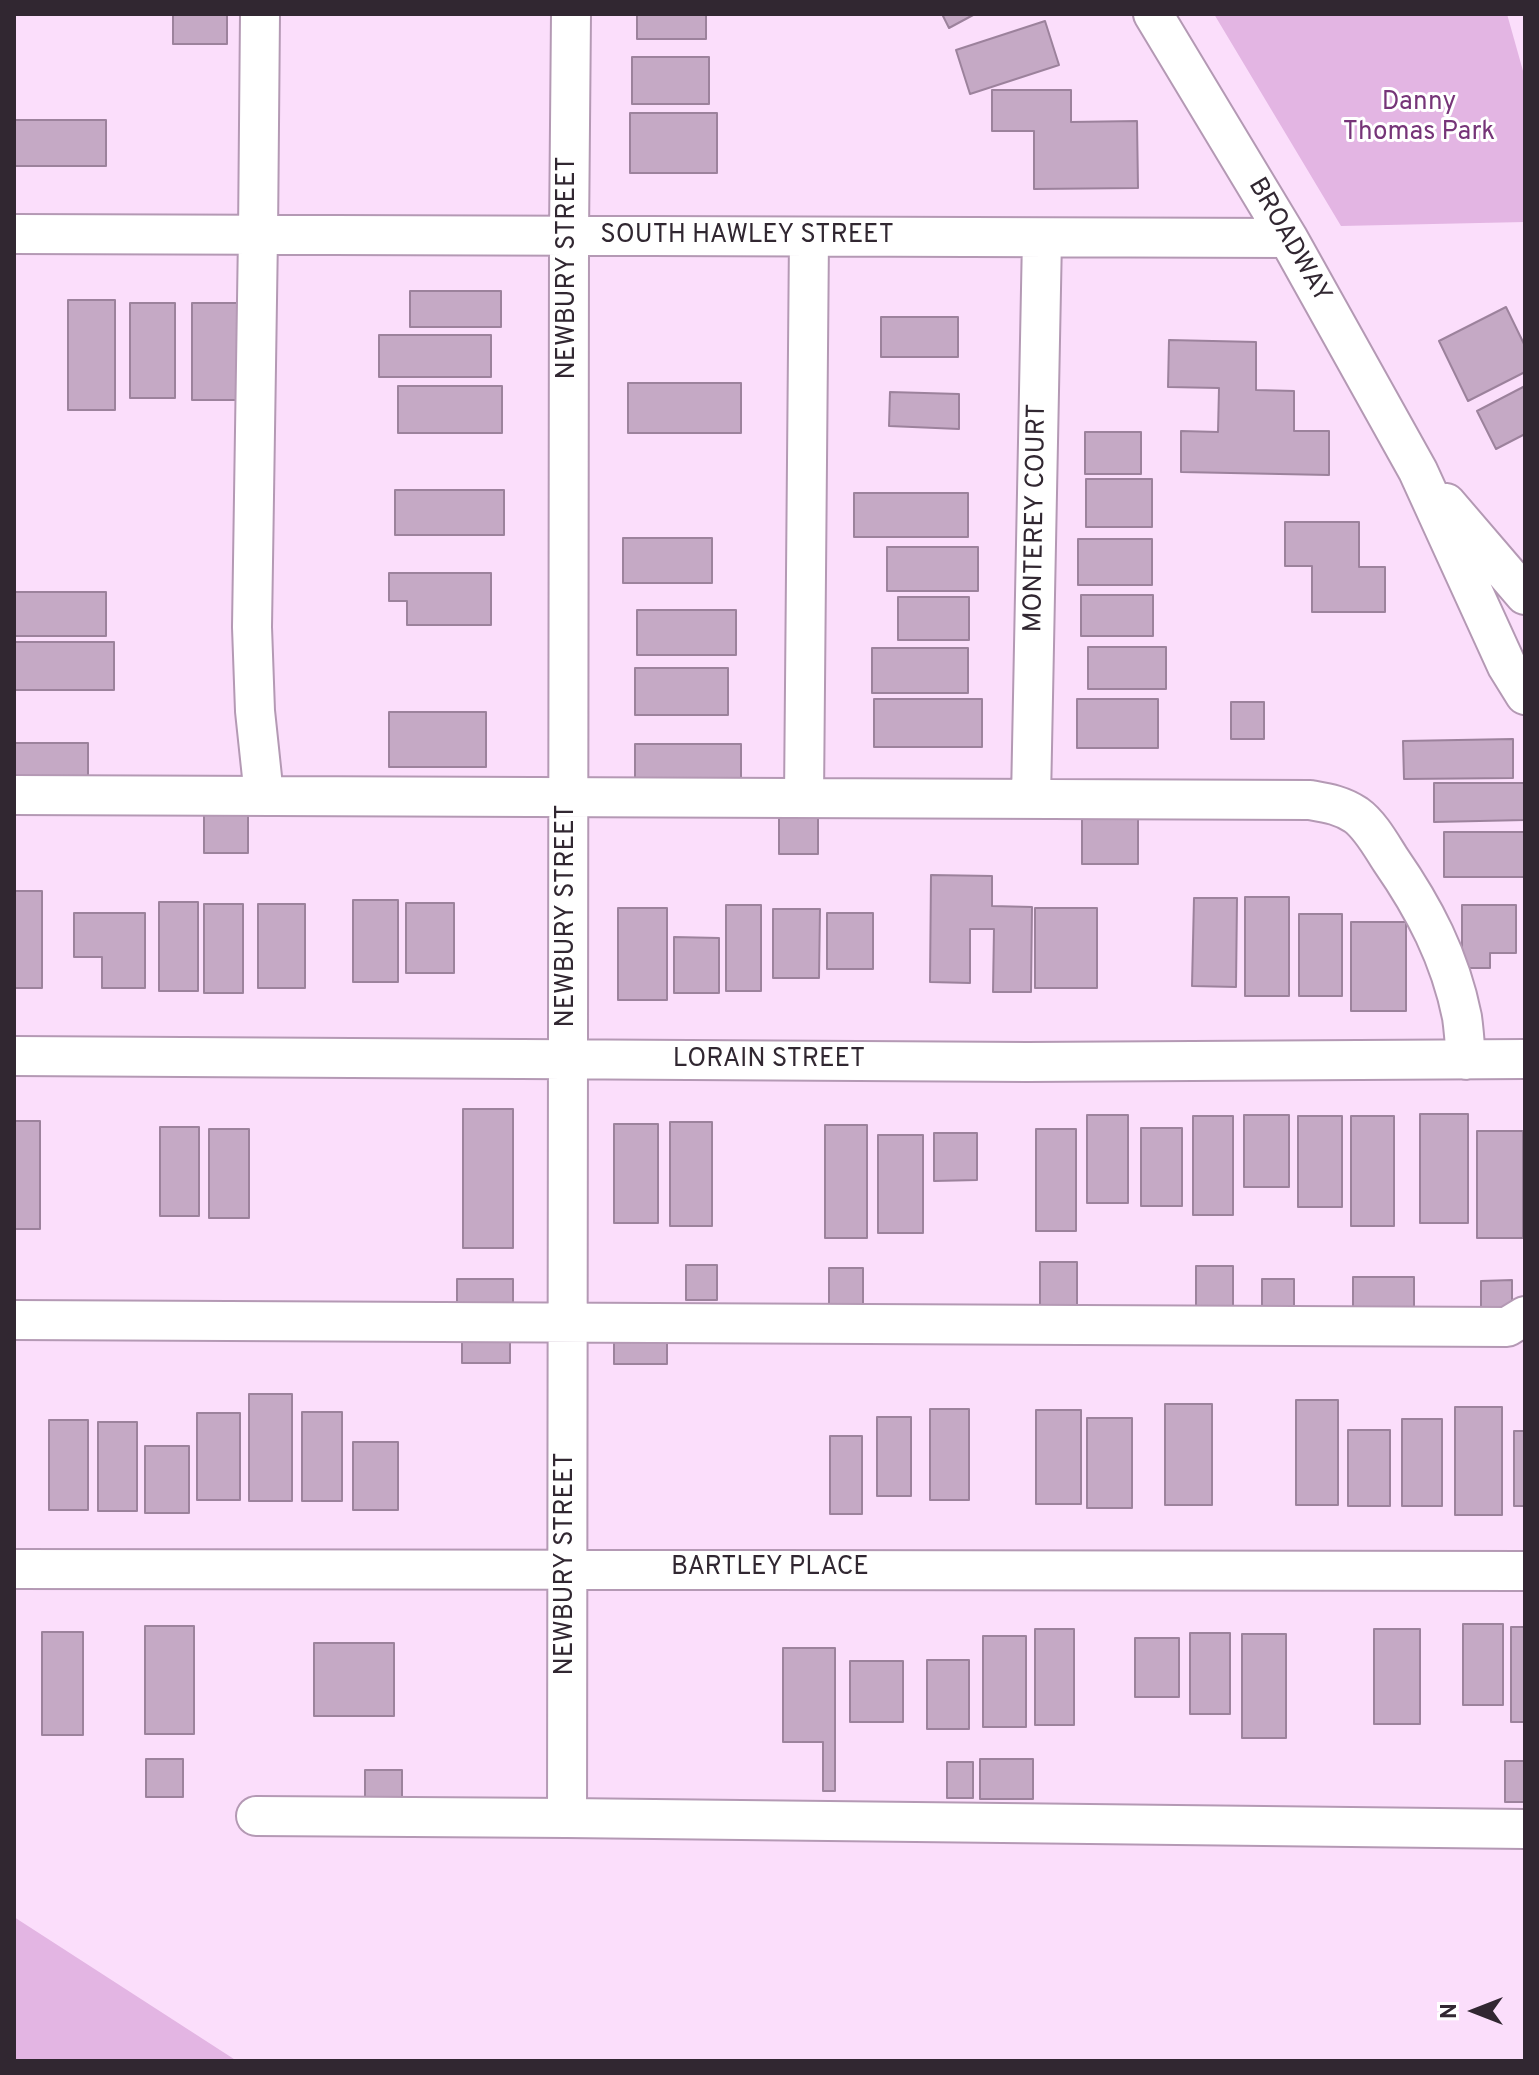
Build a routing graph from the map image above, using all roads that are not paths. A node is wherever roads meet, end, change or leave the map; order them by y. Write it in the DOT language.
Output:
graph roads {
  1 [pos="260,14"];
  2 [pos="571,14"];
  3 [pos="1153,14"];
  4 [pos="14,234"];
  5 [pos="258,235"];
  6 [pos="569,236"];
  7 [pos="809,237"];
  8 [pos="1042,238"];
  9 [pos="1288,238"];
  10 [pos="1418,471"];
  11 [pos="1525,595"];
  12 [pos="1525,695"];
  13 [pos="14,795"];
  14 [pos="264,796"];
  15 [pos="568,797"];
  16 [pos="804,798"];
  17 [pos="1031,799"];
  18 [pos="14,1056"];
  19 [pos="1525,1059"];
  20 [pos="567,1060"];
  21 [pos="1466,1060"];
  22 [pos="1525,1316"];
  23 [pos="14,1320"];
  24 [pos="567,1324"];
  25 [pos="14,1569"];
  26 [pos="567,1569"];
  27 [pos="1525,1571"];
  28 [pos="256,1816"];
  29 [pos="567,1818"];
  30 [pos="1525,1829"];
  1 -- 5 [label="street"];
  2 -- 6 [label="street, NEWBURY STREET"];
  3 -- 9 [label="street, BROADWAY"];
  4 -- 5 [label="street, SOUTH HAWLEY STREET"];
  5 -- 6 [label="street, SOUTH HAWLEY STREET"];
  5 -- 14 [label="street"];
  6 -- 7 [label="street, SOUTH HAWLEY STREET"];
  6 -- 15 [label="street, NEWBURY STREET"];
  7 -- 8 [label="street, SOUTH HAWLEY STREET"];
  7 -- 16 [label="street"];
  8 -- 9 [label="street, SOUTH HAWLEY STREET"];
  8 -- 17 [label="street, MONTEREY COURT"];
  9 -- 10 [label="street, BROADWAY"];
  10 -- 11 [label="street, BROADWAY"];
  10 -- 12 [label="street, BROADWAY"];
  13 -- 14 [label="street"];
  14 -- 15 [label="street"];
  15 -- 16 [label="street"];
  15 -- 20 [label="street, NEWBURY STREET"];
  16 -- 17 [label="street"];
  17 -- 21 [label="street"];
  18 -- 20 [label="street, LORAIN STREET"];
  19 -- 21 [label="street, LORAIN STREET"];
  20 -- 21 [label="street, LORAIN STREET"];
  20 -- 24 [label="street, NEWBURY STREET"];
  22 -- 24 [label="street"];
  23 -- 24 [label="street"];
  24 -- 26 [label="street, NEWBURY STREET"];
  25 -- 26 [label="street, BARTLEY PLACE"];
  26 -- 27 [label="street, BARTLEY PLACE"];
  26 -- 29 [label="street, NEWBURY STREET"];
  28 -- 29 [label="street"];
  29 -- 30 [label="street"];
}
